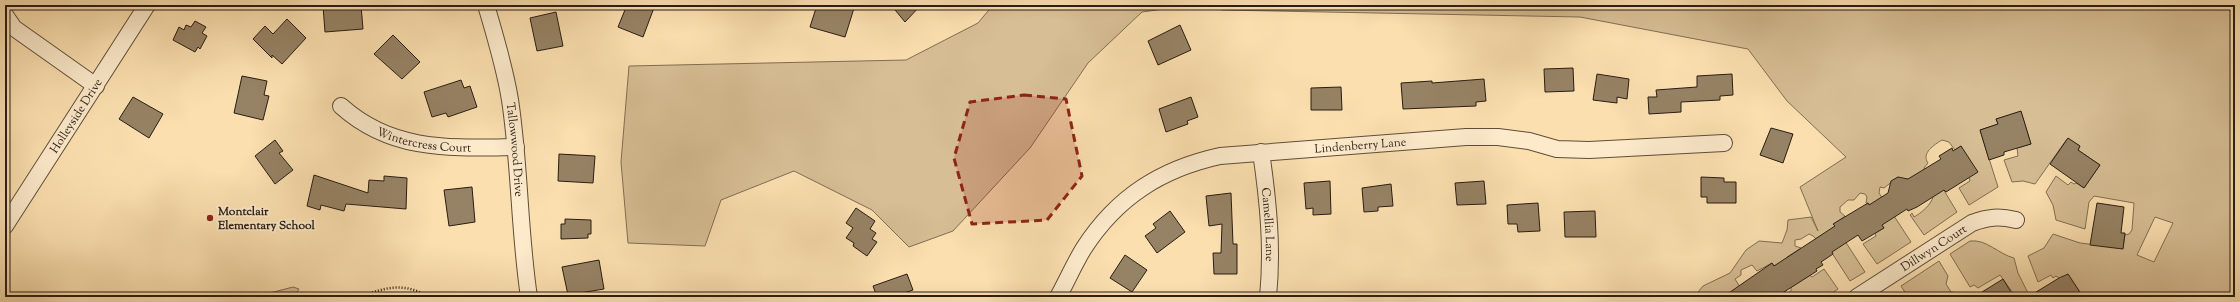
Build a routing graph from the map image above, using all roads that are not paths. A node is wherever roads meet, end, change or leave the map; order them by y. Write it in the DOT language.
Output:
graph roads {
  1 [pos="146,5"];
  2 [pos="486,5"];
  3 [pos="5,15"];
  4 [pos="96,86"];
  5 [pos="341,106"];
  6 [pos="1724,143"];
  7 [pos="516,147"];
  8 [pos="1261,152"];
  9 [pos="2016,220"];
  10 [pos="5,226"];
  11 [pos="529,297"];
  12 [pos="1058,297"];
  13 [pos="1268,297"];
  14 [pos="1857,297"];
  1 -- 4 [label="street, Holleyside Drive"];
  2 -- 7 [label="street, Tallowwood Drive"];
  3 -- 4 [label="street"];
  4 -- 10 [label="street, Holleyside Drive"];
  5 -- 7 [label="street, Wintercress Court"];
  6 -- 8 [label="street, Lindenberry Lane"];
  7 -- 11 [label="street, Tallowwood Drive"];
  8 -- 12 [label="street, Lindenberry Lane"];
  8 -- 13 [label="street, Camellia Lane"];
  9 -- 14 [label="street, Dillwyn Court"];
}
